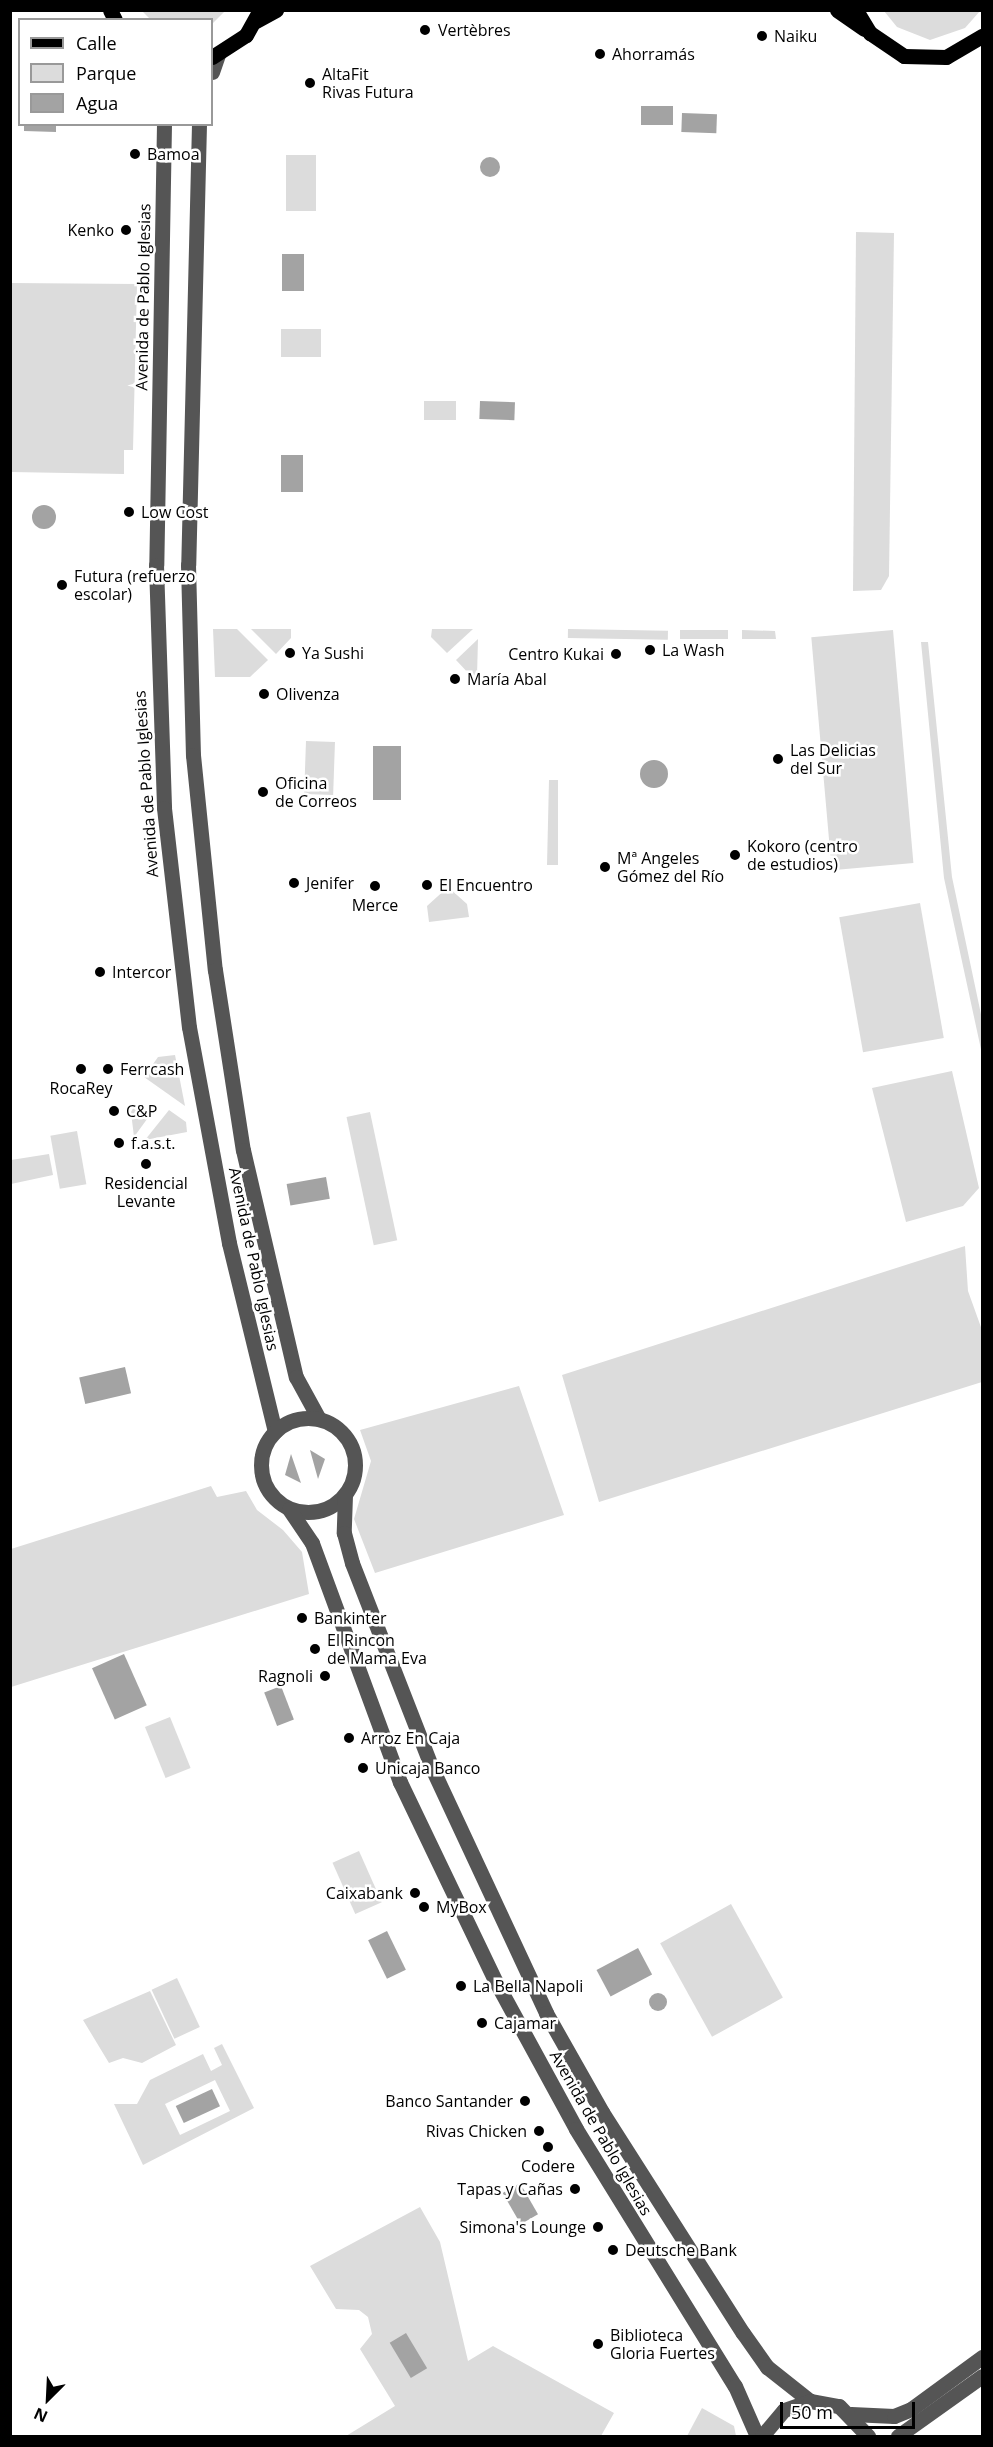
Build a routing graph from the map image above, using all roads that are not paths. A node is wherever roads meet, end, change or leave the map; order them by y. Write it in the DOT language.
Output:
graph roads {
  1 [pos="276,10"];
  2 [pos="837,10"];
  3 [pos="856,10"];
  4 [pos="258,16"];
  5 [pos="870,33"];
  6 [pos="982,36"];
  7 [pos="215,56"];
  8 [pos="164,126"];
  9 [pos="199,126"];
  10 [pos="319,1419"];
  11 [pos="275,1431"];
  12 [pos="345,1495"];
  13 [pos="289,1509"];
  14 [pos="982,2357"];
  15 [pos="982,2376"];
  16 [pos="810,2401"];
  17 [pos="851,2414"];
  18 [pos="757,2436"];
  19 [pos="762,2436"];
  20 [pos="868,2436"];
  21 [pos="898,2436"];
  1 -- 4 [label="main road"];
  2 -- 5 [label="main road"];
  3 -- 5 [label="main road"];
  4 -- 7 [label="main road"];
  5 -- 6 [label="main road"];
  8 -- 11 [label="street, Avenida de Pablo Iglesias"];
  9 -- 10 [label="street, Avenida de Pablo Iglesias"];
  10 -- 11 [label="street"];
  10 -- 12 [label="street, Avenida de Pablo Iglesias"];
  11 -- 13 [label="street, Avenida de Pablo Iglesias"];
  12 -- 13 [label="street"];
  12 -- 16 [label="street, Avenida de Pablo Iglesias"];
  13 -- 18 [label="street, Avenida de Pablo Iglesias"];
  14 -- 17 [label="street"];
  15 -- 21 [label="street"];
  16 -- 17 [label="street"];
  16 -- 19 [label="street"];
  17 -- 20 [label="street"];
}
